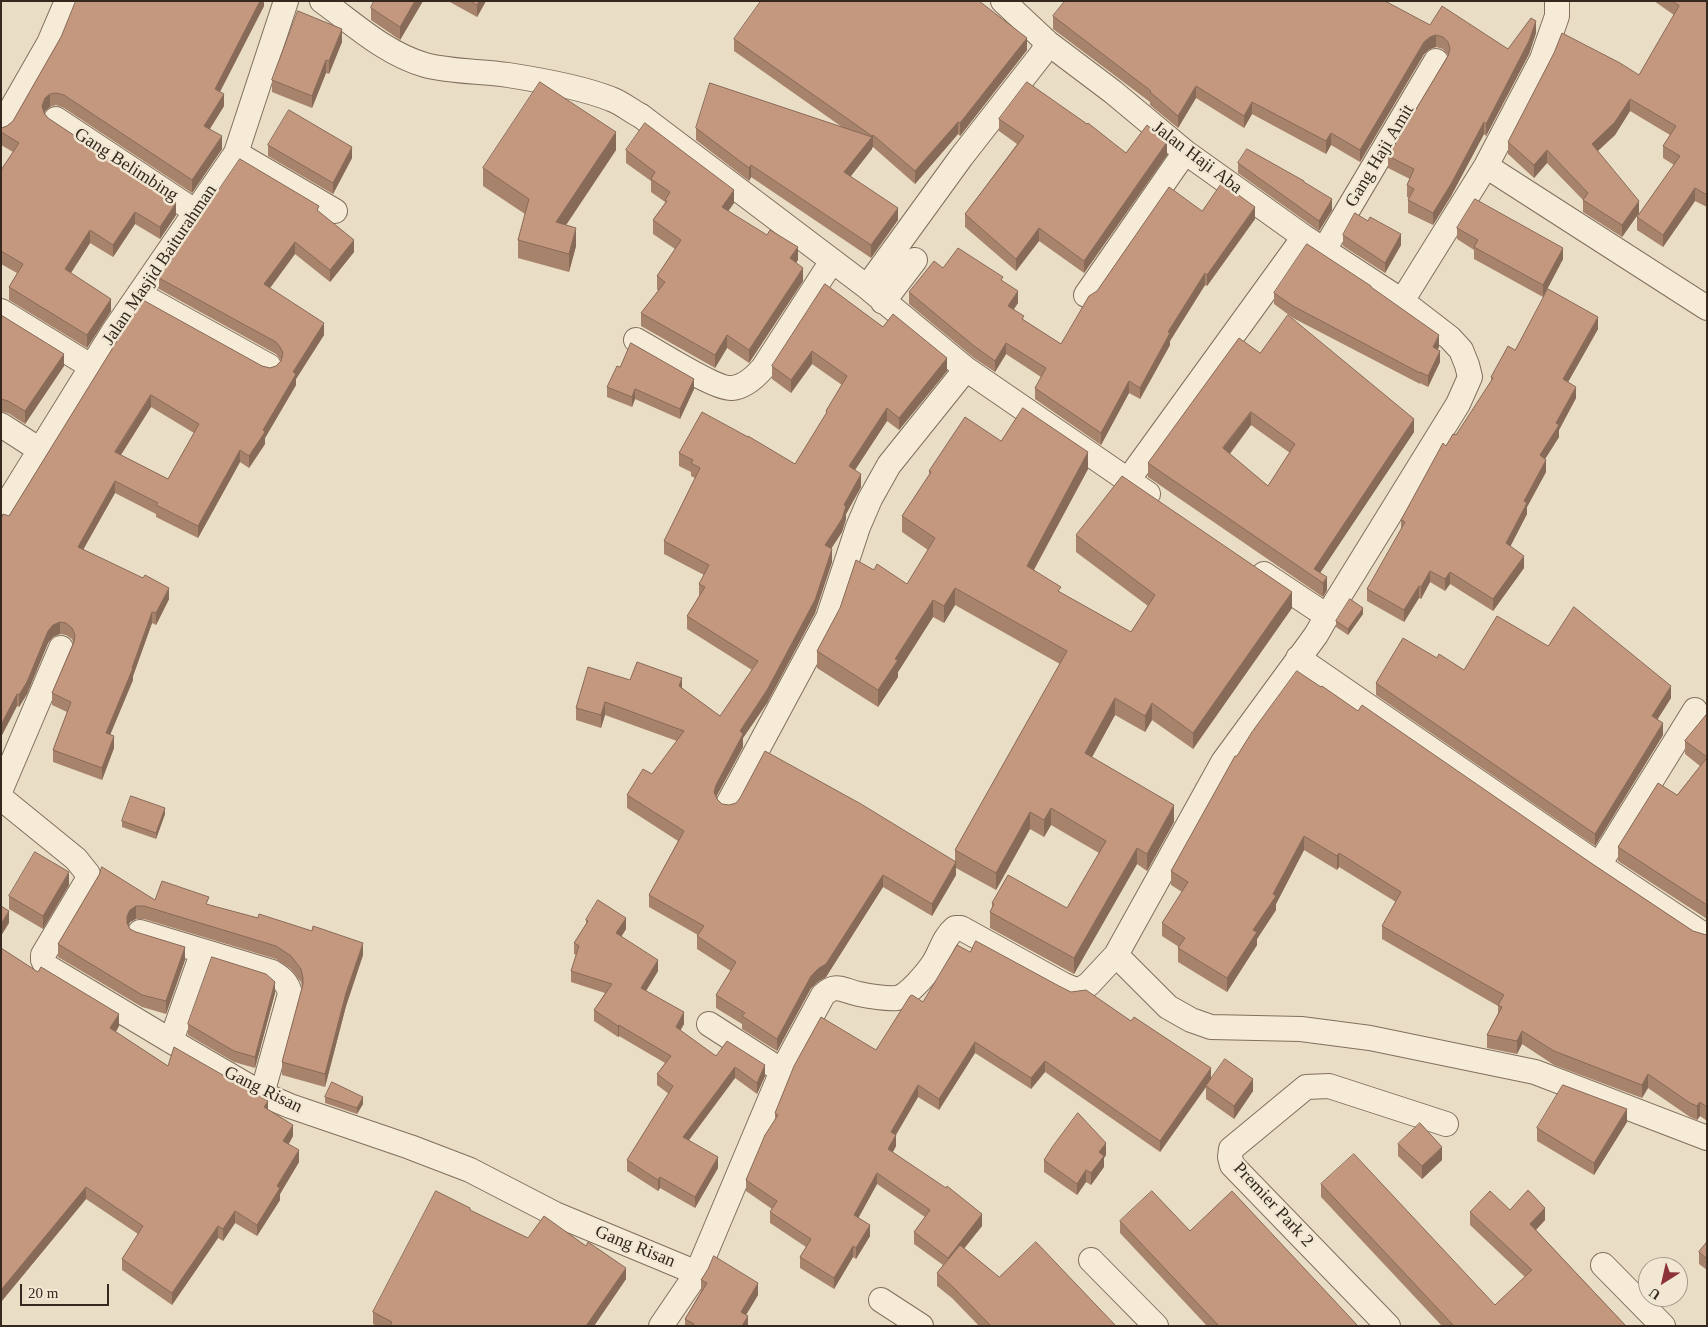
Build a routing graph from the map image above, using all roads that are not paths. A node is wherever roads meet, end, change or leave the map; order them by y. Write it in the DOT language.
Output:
graph roads {
  1 [pos="67,1"];
  2 [pos="286,1"];
  3 [pos="322,1"];
  4 [pos="1003,1"];
  5 [pos="1557,1"];
  6 [pos="1048,43"];
  7 [pos="1436,61"];
  8 [pos="56,119"];
  9 [pos="1,127"];
  10 [pos="1185,152"];
  11 [pos="236,153"];
  12 [pos="1486,166"];
  13 [pos="196,212"];
  14 [pos="335,212"];
  15 [pos="1304,237"];
  16 [pos="1324,250"];
  17 [pos="915,260"];
  18 [pos="832,261"];
  19 [pos="139,294"];
  20 [pos="875,294"];
  21 [pos="1086,295"];
  22 [pos="1402,301"];
  23 [pos="1707,308"];
  24 [pos="1,311"];
  25 [pos="636,340"];
  26 [pos="269,366"];
  27 [pos="92,367"];
  28 [pos="966,370"];
  29 [pos="1,425"];
  30 [pos="40,450"];
  31 [pos="1128,480"];
  32 [pos="1168,508"];
  33 [pos="1,514"];
  34 [pos="1247,562"];
  35 [pos="1327,616"];
  36 [pos="61,648"];
  37 [pos="1298,658"];
  38 [pos="1695,710"];
  39 [pos="1,789"];
  40 [pos="1,798"];
  41 [pos="728,804"];
  42 [pos="1599,865"];
  43 [pos="140,932"];
  44 [pos="1707,935"];
  45 [pos="203,951"];
  46 [pos="1116,955"];
  47 [pos="709,1024"];
  48 [pos="171,1042"];
  49 [pos="782,1071"];
  50 [pos="262,1094"];
  51 [pos="1446,1124"];
  52 [pos="1707,1138"];
  53 [pos="1090,1260"];
  54 [pos="1603,1265"];
  55 [pos="697,1273"];
  56 [pos="881,1300"];
  57 [pos="661,1326"];
  58 [pos="921,1326"];
  59 [pos="1156,1326"];
  60 [pos="1388,1326"];
  61 [pos="1662,1326"];
  1 -- 9 [label="street"];
  2 -- 11 [label="street, Jalan Masjid Baiturahman"];
  3 -- 18 [label="street"];
  4 -- 6 [label="street, Jalan Haji Aba"];
  5 -- 12 [label="street"];
  6 -- 10 [label="street, Jalan Haji Aba"];
  6 -- 20 [label="street"];
  7 -- 16 [label="street, Gang Haji Amit"];
  8 -- 13 [label="street, Gang Belimbing"];
  10 -- 15 [label="street, Jalan Haji Aba"];
  10 -- 21 [label="street"];
  11 -- 13 [label="street, Jalan Masjid Baiturahman"];
  11 -- 14 [label="street"];
  12 -- 22 [label="street"];
  12 -- 23 [label="street"];
  13 -- 19 [label="street, Jalan Masjid Baiturahman"];
  15 -- 16 [label="street, Jalan Haji Aba"];
  15 -- 31 [label="street"];
  16 -- 22 [label="street, Jalan Haji Aba"];
  17 -- 20 [label="street"];
  18 -- 20 [label="street"];
  18 -- 25 [label="street"];
  19 -- 26 [label="street"];
  19 -- 27 [label="street, Jalan Masjid Baiturahman"];
  20 -- 28 [label="street"];
  22 -- 35 [label="street, Jalan Haji Aba"];
  24 -- 27 [label="street"];
  27 -- 30 [label="street, Jalan Masjid Baiturahman"];
  28 -- 31 [label="street"];
  28 -- 41 [label="street"];
  29 -- 30 [label="street"];
  30 -- 33 [label="street, Jalan Masjid Baiturahman"];
  31 -- 32 [label="street"];
  34 -- 35 [label="street"];
  35 -- 37 [label="street"];
  36 -- 39 [label="street"];
  37 -- 42 [label="street"];
  37 -- 46 [label="street"];
  38 -- 42 [label="street"];
  40 -- 48 [label="street, Gang Risan"];
  42 -- 44 [label="street"];
  43 -- 45 [label="street"];
  45 -- 48 [label="street"];
  45 -- 50 [label="street"];
  46 -- 49 [label="street"];
  46 -- 52 [label="street"];
  47 -- 49 [label="street"];
  48 -- 50 [label="street, Gang Risan"];
  49 -- 55 [label="street"];
  50 -- 55 [label="street, Gang Risan"];
  51 -- 60 [label="street, Premier Park 2"];
  53 -- 59 [label="street"];
  54 -- 61 [label="street"];
  55 -- 57 [label="street"];
  56 -- 58 [label="street"];
}
